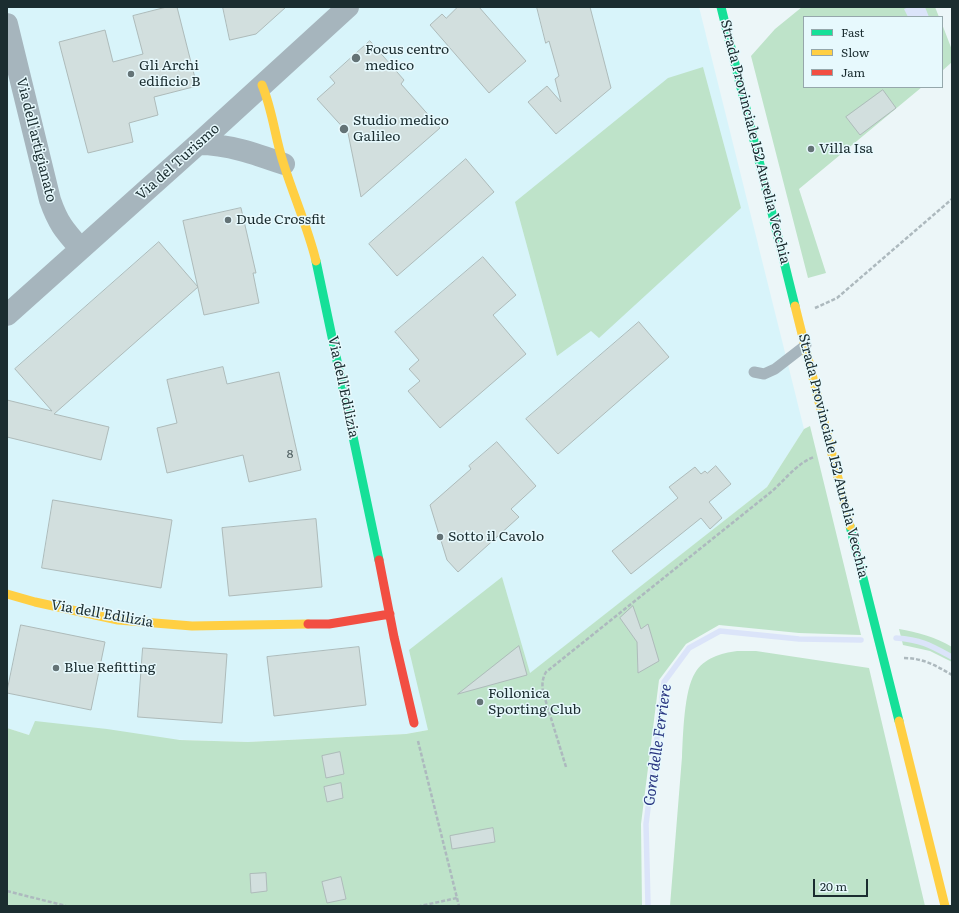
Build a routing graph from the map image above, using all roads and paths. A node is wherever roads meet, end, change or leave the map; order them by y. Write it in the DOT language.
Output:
graph roads {
  1 [pos="348,7"];
  2 [pos="724,9"];
  3 [pos="7,24"];
  4 [pos="262,85"];
  5 [pos="198,144"];
  6 [pos="284,164"];
  7 [pos="952,199"];
  8 [pos="80,248"];
  9 [pos="798,314"];
  10 [pos="7,315"];
  11 [pos="806,345"];
  12 [pos="754,372"];
  13 [pos="831,450"];
  14 [pos="7,594"];
  15 [pos="390,614"];
  16 [pos="404,630"];
  17 [pos="394,638"];
  18 [pos="884,658"];
  19 [pos="952,675"];
  20 [pos="414,723"];
  21 [pos="566,767"];
  22 [pos="7,890"];
  23 [pos="457,898"];
  24 [pos="66,906"];
  25 [pos="420,906"];
  26 [pos="459,906"];
  27 [pos="945,906"];
  1 -- 4 [label="street, Via del Turismo"];
  2 -- 9 [label="street, Strada Provinciale 152 Aurelia Vecchia"];
  3 -- 8 [label="street, Via dell'artigianato"];
  4 -- 5 [label="street, Via del Turismo"];
  4 -- 6 [label="street, Via dell'Edilizia"];
  5 -- 6 [label="street"];
  5 -- 8 [label="street, Via del Turismo"];
  6 -- 15 [label="street, Via dell'Edilizia"];
  7 -- 9 [label="path"];
  8 -- 10 [label="street, Via del Turismo"];
  9 -- 11 [label="street, Strada Provinciale 152 Aurelia Vecchia"];
  11 -- 12 [label="lane"];
  11 -- 13 [label="street, Strada Provinciale 152 Aurelia Vecchia"];
  13 -- 18 [label="street, Strada Provinciale 152 Aurelia Vecchia"];
  13 -- 21 [label="path"];
  14 -- 15 [label="street, Via dell'Edilizia"];
  15 -- 17 [label="street, Via dell'Edilizia"];
  16 -- 17 [label="lane"];
  17 -- 20 [label="street, Via dell'Edilizia"];
  18 -- 19 [label="path"];
  18 -- 27 [label="street, Strada Provinciale 152 Aurelia Vecchia"];
  20 -- 23 [label="path"];
  22 -- 24 [label="path"];
  23 -- 25 [label="path"];
  23 -- 26 [label="path"];
}
